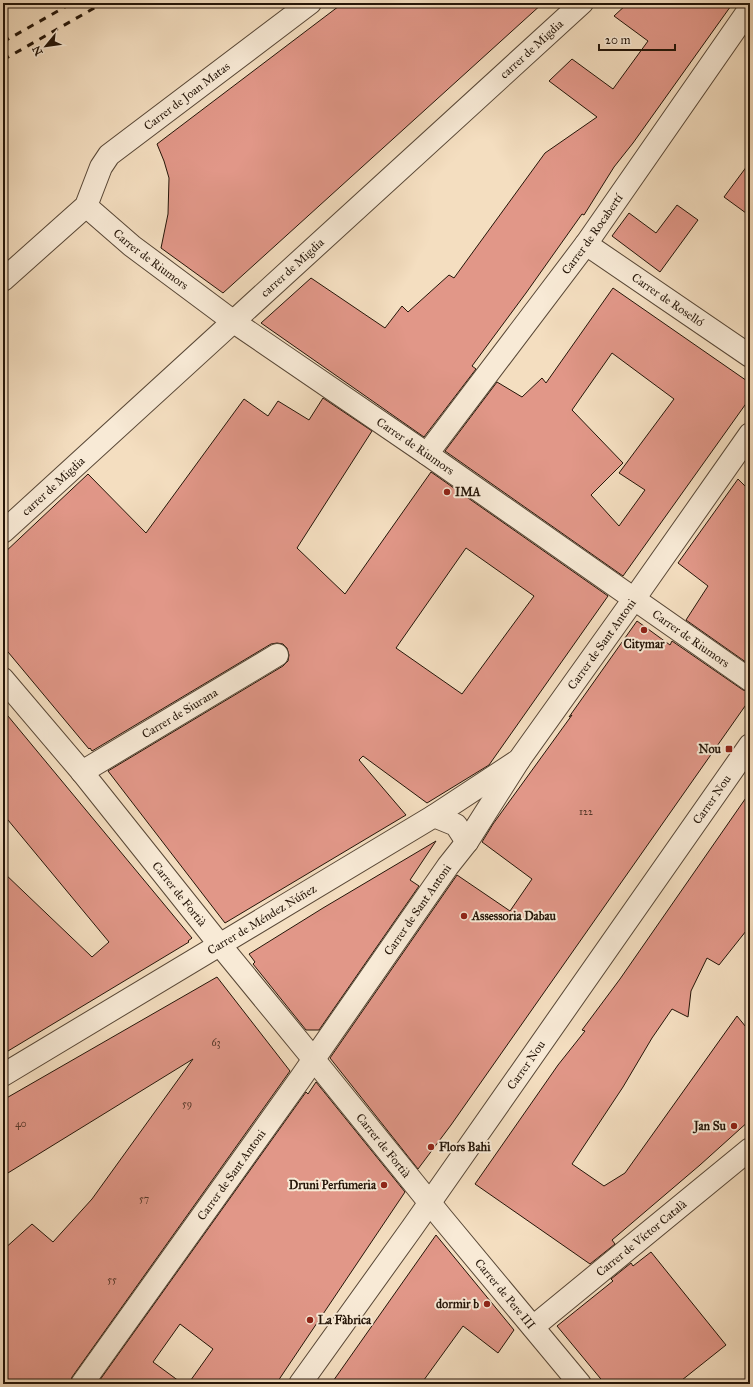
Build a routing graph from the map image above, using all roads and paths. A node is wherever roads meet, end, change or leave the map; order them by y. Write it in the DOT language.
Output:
graph roads {
  1 [pos="310,3"];
  2 [pos="582,3"];
  3 [pos="750,8"];
  4 [pos="86,206"];
  5 [pos="586,244"];
  6 [pos="3,280"];
  7 [pos="234,322"];
  8 [pos="750,356"];
  9 [pos="750,434"];
  10 [pos="427,454"];
  11 [pos="3,532"];
  12 [pos="634,599"];
  13 [pos="278,654"];
  14 [pos="3,679"];
  15 [pos="750,680"];
  16 [pos="750,745"];
  17 [pos="519,760"];
  18 [pos="82,772"];
  19 [pos="434,816"];
  20 [pos="468,842"];
  21 [pos="220,945"];
  22 [pos="314,1059"];
  23 [pos="3,1075"];
  24 [pos="750,1149"];
  25 [pos="430,1203"];
  26 [pos="533,1327"];
  27 [pos="82,1384"];
  28 [pos="300,1384"];
  29 [pos="580,1384"];
  1 -- 4 [label="street, Carrer de Joan Matas"];
  2 -- 7 [label="street, carrer de Migdia"];
  3 -- 5 [label="street, Carrer de Rocabertí"];
  4 -- 6 [label="street"];
  4 -- 7 [label="street, Carrer de Riumors"];
  5 -- 8 [label="street, Carrer de Roselló"];
  5 -- 10 [label="street, Carrer de Rocabertí"];
  7 -- 10 [label="street, Carrer de Riumors"];
  7 -- 11 [label="street, carrer de Migdia"];
  9 -- 12 [label="street, Carrer de Sant Antoni"];
  10 -- 12 [label="street, Carrer de Riumors"];
  12 -- 15 [label="street, Carrer de Riumors"];
  12 -- 17 [label="street, Carrer de Sant Antoni"];
  13 -- 18 [label="street, Carrer de Siurana"];
  14 -- 18 [label="street, Carrer de Fortià"];
  16 -- 25 [label="street, Carrer Nou"];
  17 -- 19 [label="street, Carrer de Méndez Núñez"];
  17 -- 20 [label="street, Carrer de Sant Antoni"];
  18 -- 21 [label="street, Carrer de Fortià"];
  19 -- 20 [label="street"];
  19 -- 21 [label="street, Carrer de Méndez Núñez"];
  20 -- 22 [label="street, Carrer de Sant Antoni"];
  21 -- 22 [label="street, Carrer de Fortià"];
  21 -- 23 [label="street, Carrer de Méndez Núñez"];
  22 -- 25 [label="street, Carrer de Fortià"];
  22 -- 27 [label="street, Carrer de Sant Antoni"];
  24 -- 26 [label="street, Carrer de Víctor Català"];
  25 -- 26 [label="street, Carrer de Pere III"];
  25 -- 28 [label="street, Carrer Nou"];
  26 -- 29 [label="street, Carrer de Pere III"];
}
